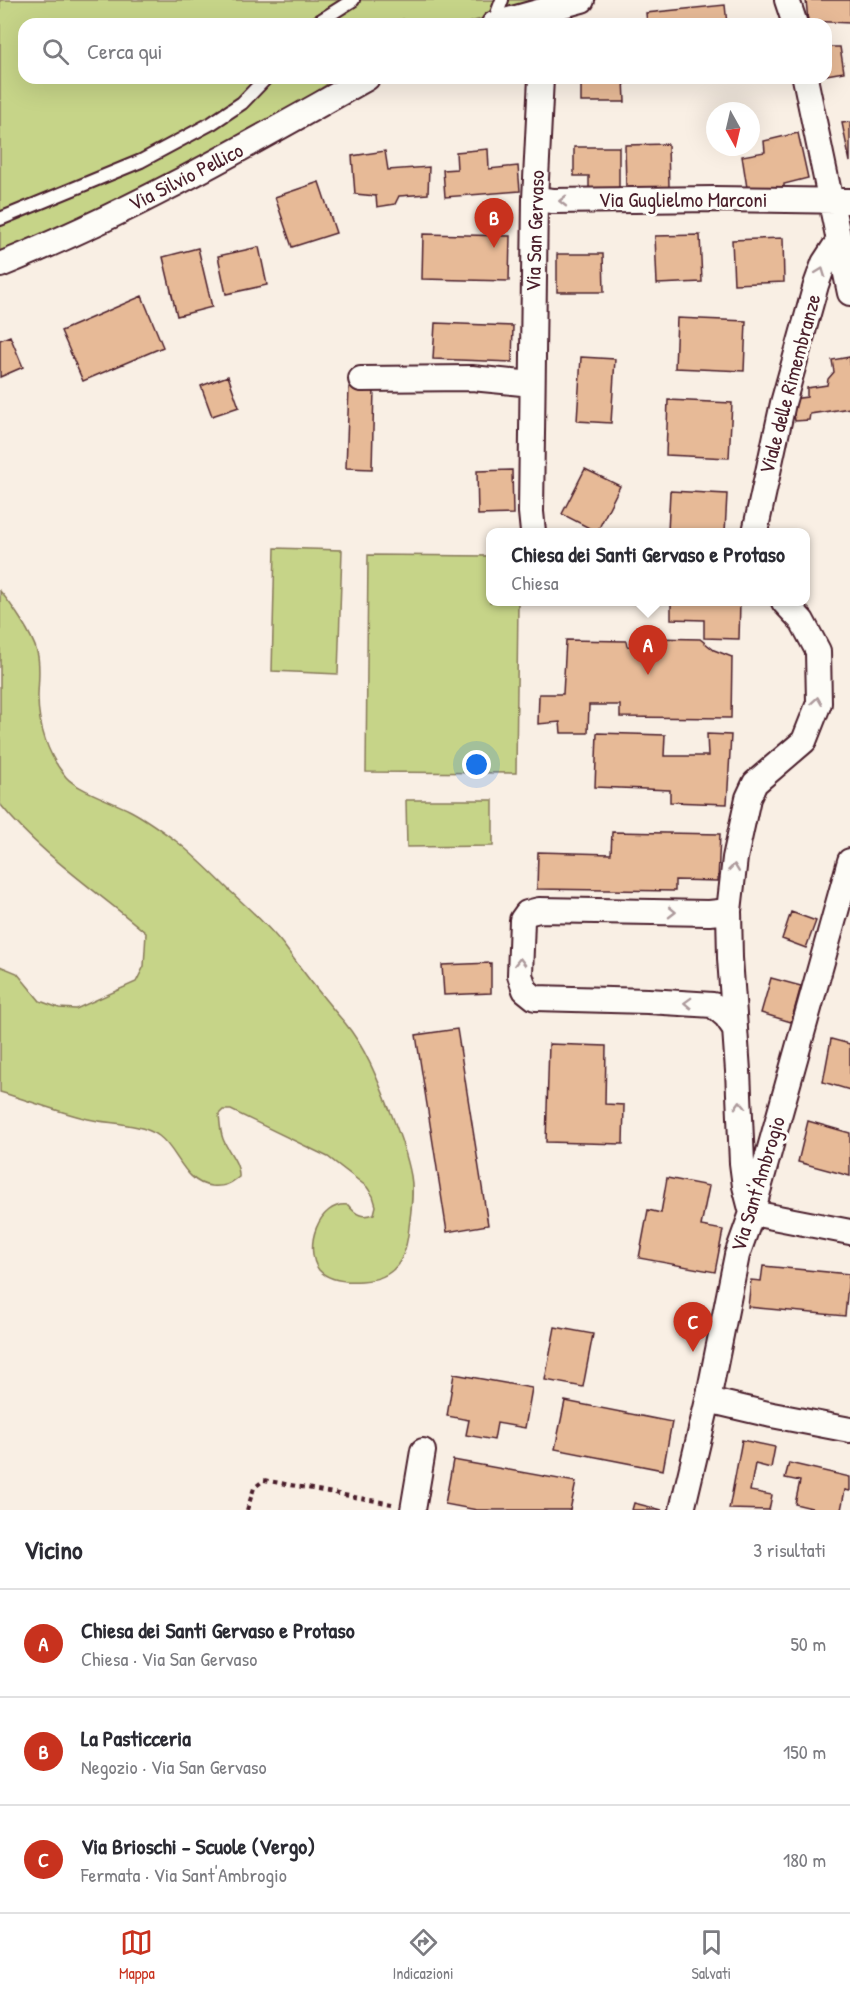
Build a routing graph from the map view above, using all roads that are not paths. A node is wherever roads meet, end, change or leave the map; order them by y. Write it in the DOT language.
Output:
graph roads {
  1 [pos="353,0"];
  2 [pos="502,0"];
  3 [pos="582,0"];
  4 [pos="787,0"];
  5 [pos="543,17"];
  6 [pos="324,18"];
  7 [pos="496,18"];
  8 [pos="527,18"];
  9 [pos="793,18"];
  10 [pos="260,84"];
  11 [pos="356,84"];
  12 [pos="541,84"];
  13 [pos="807,84"];
  14 [pos="535,199"];
  15 [pos="841,202"];
  16 [pos="0,219"];
  17 [pos="839,240"];
  18 [pos="0,265"];
  19 [pos="850,293"];
  20 [pos="361,379"];
  21 [pos="532,384"];
  22 [pos="533,528"];
  23 [pos="756,528"];
  24 [pos="788,606"];
  25 [pos="850,861"];
  26 [pos="729,911"];
  27 [pos="735,1029"];
  28 [pos="752,1213"];
  29 [pos="850,1232"];
  30 [pos="708,1400"];
  31 [pos="850,1430"];
  32 [pos="423,1451"];
  33 [pos="413,1509"];
  34 [pos="682,1510"];
  1 -- 6 [label="lane"];
  2 -- 7 [label="lane"];
  3 -- 5 [label="street"];
  4 -- 9 [label="street"];
  5 -- 8 [label="street"];
  10 -- 16 [label="lane"];
  11 -- 18 [label="street, Via Silvio Pellico"];
  12 -- 14 [label="street, Via San Gervaso"];
  13 -- 15 [label="street"];
  15 -- 14 [label="street, Via Guglielmo Marconi, one-way"];
  14 -- 21 [label="street, Via San Gervaso"];
  15 -- 17 [label="street"];
  17 -- 19 [label="street"];
  23 -- 17 [label="street, Viale delle Rimembranze, one-way"];
  20 -- 21 [label="street"];
  21 -- 22 [label="street, Via San Gervaso"];
  26 -- 24 [label="street, one-way"];
  25 -- 28 [label="street, Via Sant'Ambrogio"];
  26 -- 27 [label="street"];
  27 -- 26 [label="street, one-way"];
  28 -- 27 [label="street, one-way"];
  28 -- 29 [label="street"];
  28 -- 30 [label="street, Via Sant'Ambrogio"];
  30 -- 31 [label="street"];
  30 -- 34 [label="street, Via Sant'Ambrogio"];
  32 -- 33 [label="street"];
}
